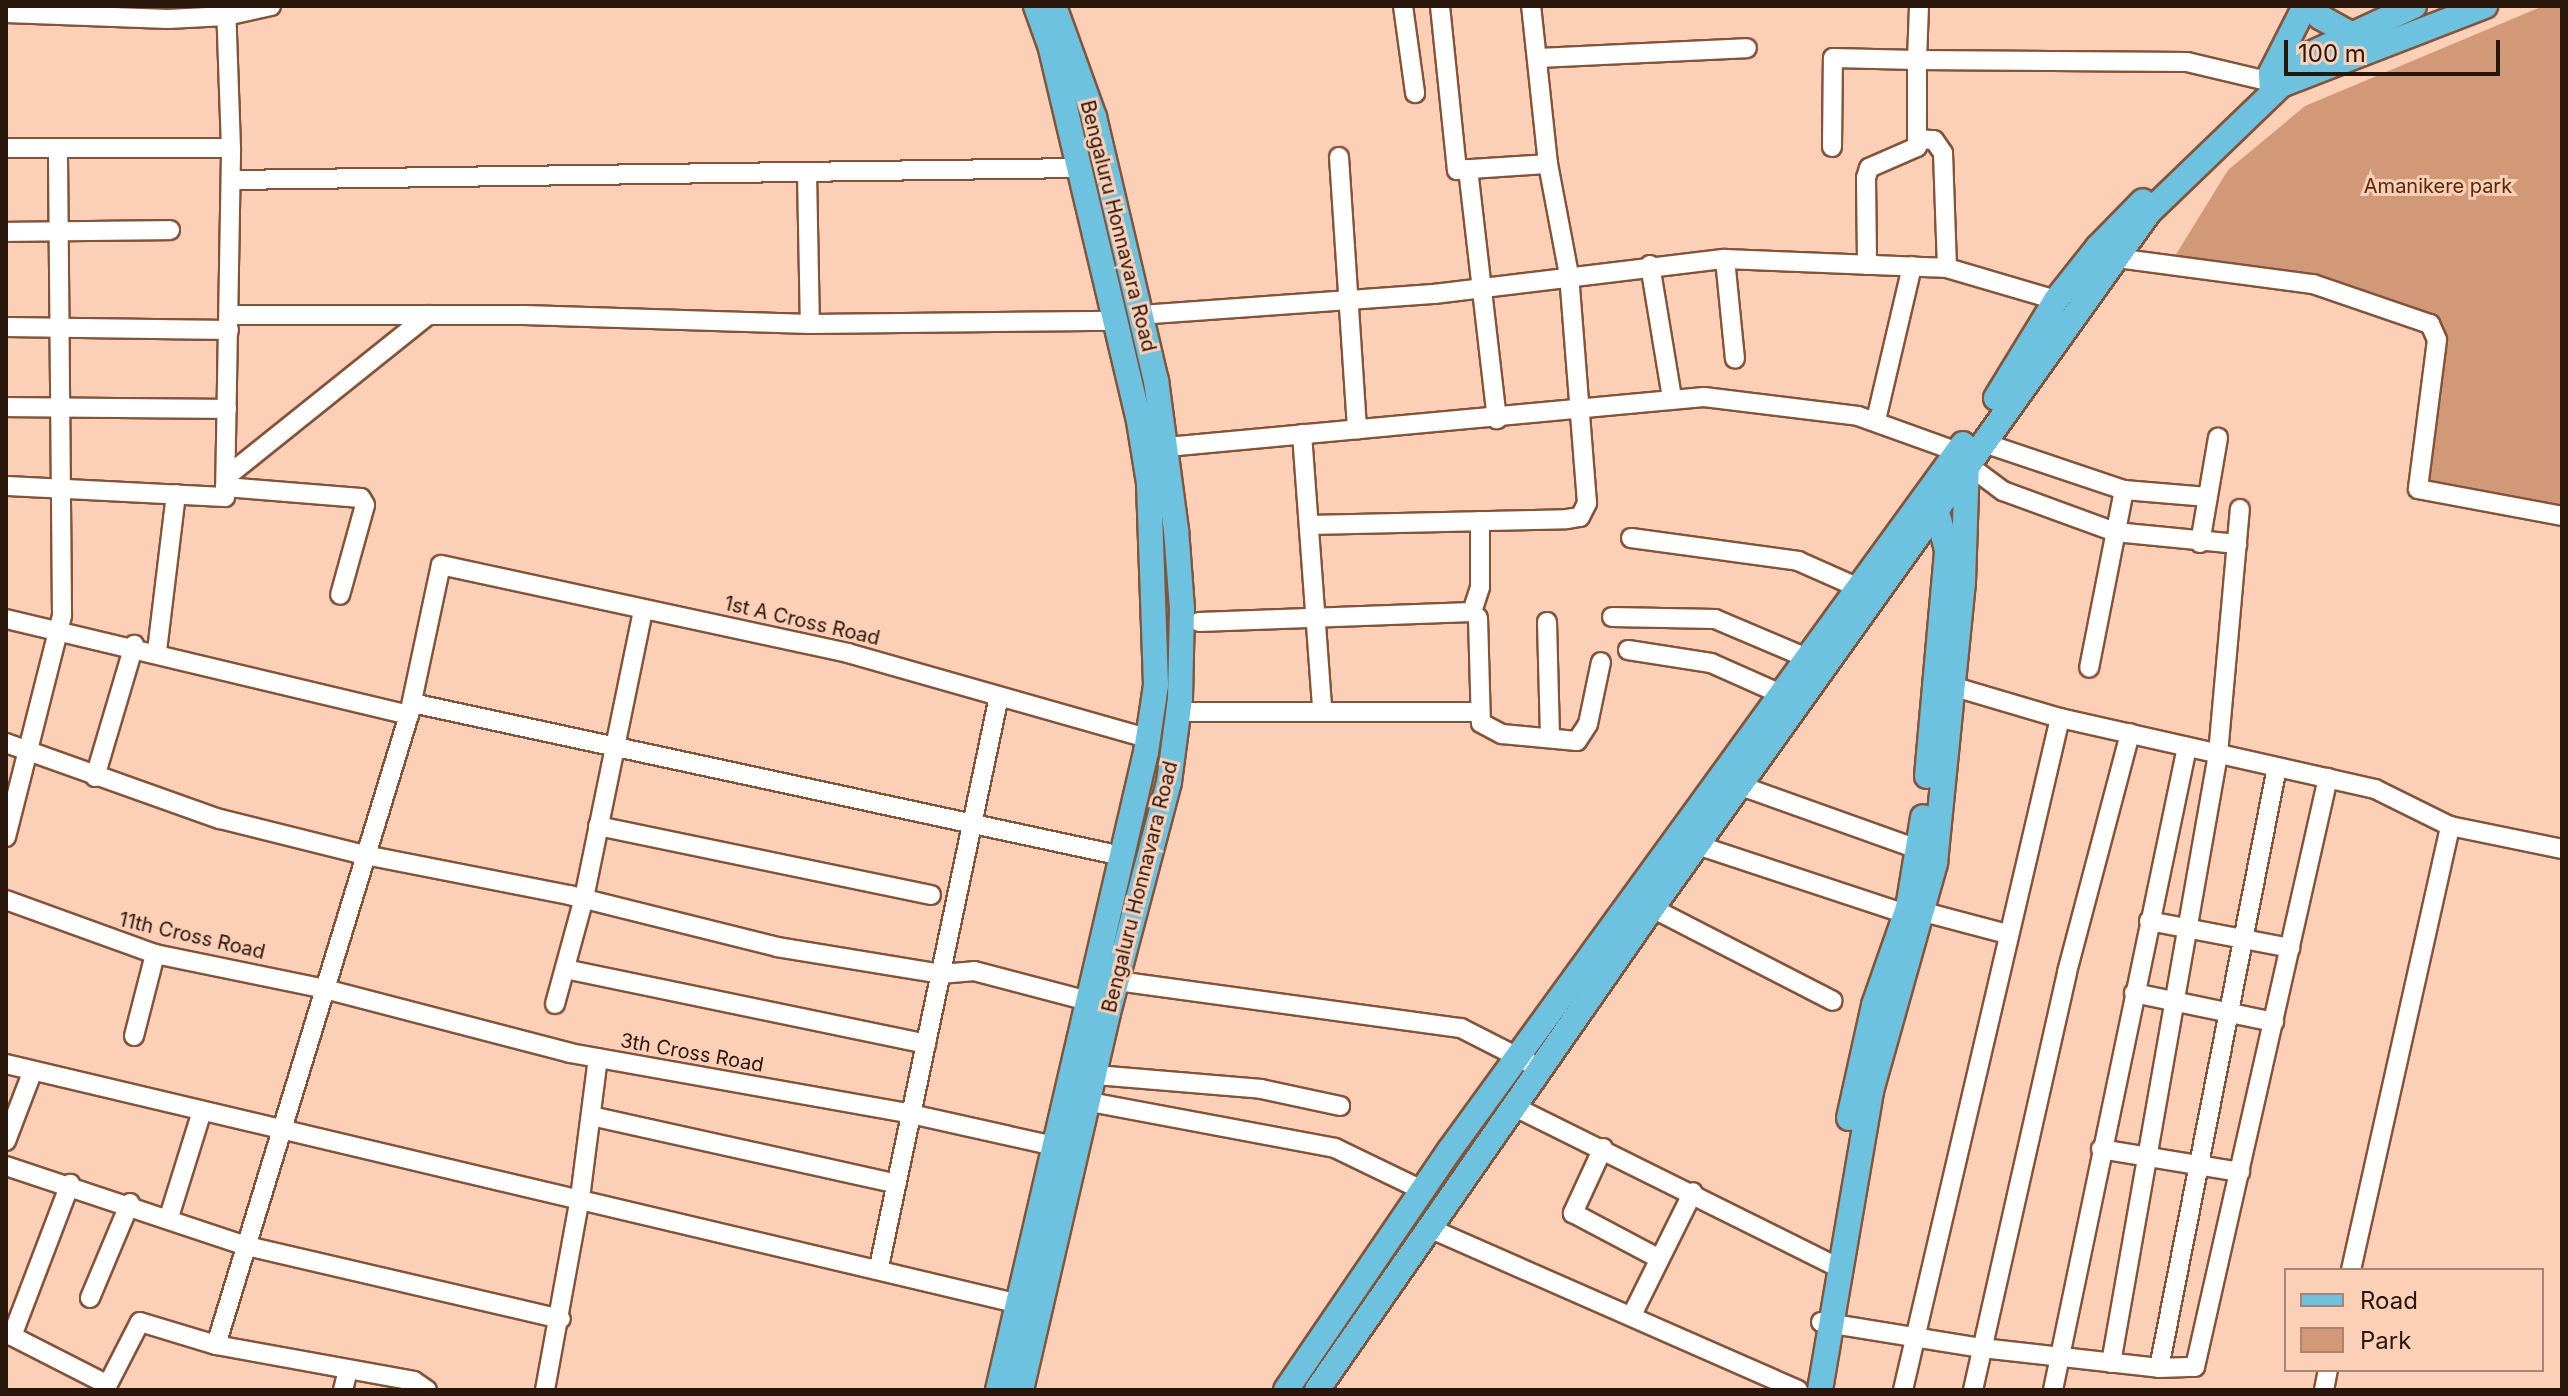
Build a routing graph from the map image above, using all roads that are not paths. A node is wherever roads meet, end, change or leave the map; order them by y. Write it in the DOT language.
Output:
graph roads {
  1 [pos="271,6"];
  2 [pos="1036,6"];
  3 [pos="1054,6"];
  4 [pos="1403,6"];
  5 [pos="1440,6"];
  6 [pos="1531,6"];
  7 [pos="1919,6"];
  8 [pos="2305,6"];
  9 [pos="2315,6"];
  10 [pos="2414,6"];
  11 [pos="2485,6"];
  12 [pos="226,11"];
  13 [pos="6,13"];
  14 [pos="2349,33"];
  15 [pos="1747,48"];
  16 [pos="1537,58"];
  17 [pos="1917,60"];
  18 [pos="2269,82"];
  19 [pos="1415,93"];
  20 [pos="1918,139"];
  21 [pos="1832,147"];
  22 [pos="6,148"];
  23 [pos="58,148"];
  24 [pos="231,148"];
  25 [pos="1339,157"];
  26 [pos="1548,164"];
  27 [pos="1080,168"];
  28 [pos="1468,169"];
  29 [pos="807,173"];
  30 [pos="231,180"];
  31 [pos="170,230"];
  32 [pos="60,231"];
  33 [pos="6,232"];
  34 [pos="2117,258"];
  35 [pos="1725,259"];
  36 [pos="1650,265"];
  37 [pos="1867,265"];
  38 [pos="1912,266"];
  39 [pos="1947,268"];
  40 [pos="1569,275"];
  41 [pos="1485,287"];
  42 [pos="2056,300"];
  43 [pos="1350,301"];
  44 [pos="428,315"];
  45 [pos="1140,315"];
  46 [pos="1116,321"];
  47 [pos="229,322"];
  48 [pos="810,324"];
  49 [pos="6,327"];
  50 [pos="62,328"];
  51 [pos="1735,359"];
  52 [pos="1672,398"];
  53 [pos="61,406"];
  54 [pos="6,407"];
  55 [pos="1582,408"];
  56 [pos="227,409"];
  57 [pos="1497,419"];
  58 [pos="1876,420"];
  59 [pos="1357,429"];
  60 [pos="1302,434"];
  61 [pos="2218,438"];
  62 [pos="1984,443"];
  63 [pos="1167,447"];
  64 [pos="1963,458"];
  65 [pos="226,482"];
  66 [pos="6,486"];
  67 [pos="59,487"];
  68 [pos="2124,490"];
  69 [pos="176,494"];
  70 [pos="2208,497"];
  71 [pos="1934,500"];
  72 [pos="2240,509"];
  73 [pos="2562,516"];
  74 [pos="1480,521"];
  75 [pos="1309,525"];
  76 [pos="2115,532"];
  77 [pos="1631,538"];
  78 [pos="2200,543"];
  79 [pos="2237,544"];
  80 [pos="1859,588"];
  81 [pos="340,595"];
  82 [pos="643,610"];
  83 [pos="1472,612"];
  84 [pos="1316,615"];
  85 [pos="1612,617"];
  86 [pos="6,619"];
  87 [pos="1199,622"];
  88 [pos="1547,622"];
  89 [pos="59,627"];
  90 [pos="134,645"];
  91 [pos="1628,650"];
  92 [pos="157,651"];
  93 [pos="1807,658"];
  94 [pos="1601,662"];
  95 [pos="2089,668"];
  96 [pos="1944,684"];
  97 [pos="1781,694"];
  98 [pos="999,696"];
  99 [pos="410,709"];
  100 [pos="1322,709"];
  101 [pos="1178,712"];
  102 [pos="1478,712"];
  103 [pos="2060,718"];
  104 [pos="2130,733"];
  105 [pos="1550,737"];
  106 [pos="1149,739"];
  107 [pos="6,743"];
  108 [pos="2187,747"];
  109 [pos="613,748"];
  110 [pos="2218,754"];
  111 [pos="31,755"];
  112 [pos="2277,767"];
  113 [pos="95,777"];
  114 [pos="2328,778"];
  115 [pos="1731,783"];
  116 [pos="12,796"];
  117 [pos="972,824"];
  118 [pos="598,826"];
  119 [pos="2450,826"];
  120 [pos="2168,831"];
  121 [pos="6,837"];
  122 [pos="2202,838"];
  123 [pos="1697,845"];
  124 [pos="2562,849"];
  125 [pos="1920,850"];
  126 [pos="366,855"];
  127 [pos="1122,856"];
  128 [pos="931,895"];
  129 [pos="584,898"];
  130 [pos="6,900"];
  131 [pos="1652,908"];
  132 [pos="1915,913"];
  133 [pos="2149,921"];
  134 [pos="2187,928"];
  135 [pos="2007,934"];
  136 [pos="2241,939"];
  137 [pos="2290,948"];
  138 [pos="155,954"];
  139 [pos="565,969"];
  140 [pos="941,974"];
  141 [pos="1117,981"];
  142 [pos="325,989"];
  143 [pos="2134,993"];
  144 [pos="1088,1001"];
  145 [pos="1833,1001"];
  146 [pos="2175,1001"];
  147 [pos="555,1004"];
  148 [pos="2226,1012"];
  149 [pos="2274,1022"];
  150 [pos="134,1036"];
  151 [pos="926,1044"];
  152 [pos="1518,1056"];
  153 [pos="598,1058"];
  154 [pos="6,1064"];
  155 [pos="1541,1069"];
  156 [pos="32,1073"];
  157 [pos="1096,1075"];
  158 [pos="1090,1102"];
  159 [pos="1340,1106"];
  160 [pos="1515,1107"];
  161 [pos="201,1114"];
  162 [pos="911,1114"];
  163 [pos="591,1116"];
  164 [pos="283,1133"];
  165 [pos="6,1141"];
  166 [pos="1054,1146"];
  167 [pos="1603,1148"];
  168 [pos="2101,1149"];
  169 [pos="2148,1160"];
  170 [pos="2198,1164"];
  171 [pos="6,1166"];
  172 [pos="2240,1172"];
  173 [pos="70,1184"];
  174 [pos="897,1184"];
  175 [pos="1422,1190"];
  176 [pos="1693,1192"];
  177 [pos="580,1198"];
  178 [pos="130,1203"];
  179 [pos="169,1217"];
  180 [pos="1429,1228"];
  181 [pos="247,1246"];
  182 [pos="1660,1259"];
  183 [pos="1831,1264"];
  184 [pos="879,1267"];
  185 [pos="2351,1268"];
  186 [pos="90,1298"];
  187 [pos="1028,1306"];
  188 [pos="1632,1315"];
  189 [pos="561,1319"];
  190 [pos="1826,1323"];
  191 [pos="9,1335"];
  192 [pos="1914,1338"];
  193 [pos="216,1345"];
  194 [pos="1982,1348"];
  195 [pos="2059,1357"];
  196 [pos="2111,1363"];
  197 [pos="2159,1368"];
  198 [pos="348,1370"];
  199 [pos="107,1388"];
  200 [pos="343,1390"];
  201 [pos="427,1390"];
  202 [pos="545,1390"];
  203 [pos="998,1390"];
  204 [pos="1021,1390"];
  205 [pos="1286,1390"];
  206 [pos="1317,1390"];
  207 [pos="1798,1390"];
  208 [pos="1808,1390"];
  209 [pos="1820,1390"];
  210 [pos="1903,1390"];
  211 [pos="1973,1390"];
  212 [pos="2053,1390"];
  1 -- 12 [label="street"];
  2 -- 27 [label="main road, Bengaluru Honnavara Road"];
  3 -- 45 [label="main road, Bengaluru Honnavara Road"];
  4 -- 19 [label="street"];
  5 -- 28 [label="street"];
  6 -- 16 [label="street"];
  7 -- 17 [label="street"];
  8 -- 18 [label="main road"];
  9 -- 14 [label="main road"];
  10 -- 14 [label="main road"];
  11 -- 18 [label="main road"];
  12 -- 13 [label="street"];
  12 -- 24 [label="street"];
  14 -- 18 [label="main road"];
  15 -- 16 [label="street"];
  16 -- 26 [label="street"];
  17 -- 18 [label="street"];
  17 -- 20 [label="street"];
  17 -- 21 [label="street"];
  18 -- 34 [label="main road"];
  18 -- 42 [label="main road"];
  20 -- 37 [label="street"];
  20 -- 39 [label="street"];
  22 -- 23 [label="street"];
  23 -- 24 [label="street"];
  23 -- 32 [label="street"];
  24 -- 30 [label="street"];
  25 -- 43 [label="street"];
  26 -- 28 [label="street"];
  26 -- 40 [label="street"];
  27 -- 29 [label="street"];
  27 -- 46 [label="main road, Bengaluru Honnavara Road"];
  28 -- 41 [label="street"];
  29 -- 30 [label="street"];
  29 -- 48 [label="street"];
  30 -- 47 [label="street"];
  31 -- 32 [label="street"];
  32 -- 33 [label="street"];
  32 -- 50 [label="street"];
  34 -- 62 [label="main road"];
  34 -- 73 [label="street"];
  35 -- 36 [label="street"];
  35 -- 37 [label="street"];
  35 -- 51 [label="street"];
  36 -- 40 [label="street"];
  36 -- 52 [label="street"];
  37 -- 38 [label="street"];
  38 -- 39 [label="street"];
  38 -- 58 [label="street"];
  39 -- 42 [label="street"];
  40 -- 41 [label="street"];
  40 -- 55 [label="street"];
  41 -- 43 [label="street"];
  41 -- 57 [label="street"];
  42 -- 64 [label="main road"];
  43 -- 45 [label="street"];
  43 -- 59 [label="street"];
  44 -- 47 [label="street"];
  44 -- 48 [label="street"];
  44 -- 65 [label="street"];
  45 -- 63 [label="main road, Bengaluru Honnavara Road"];
  46 -- 48 [label="street"];
  46 -- 106 [label="main road, Bengaluru Honnavara Road"];
  47 -- 50 [label="street"];
  47 -- 56 [label="street"];
  49 -- 50 [label="street"];
  50 -- 53 [label="street"];
  52 -- 55 [label="street"];
  52 -- 58 [label="street"];
  53 -- 54 [label="street"];
  53 -- 56 [label="street"];
  53 -- 67 [label="street"];
  55 -- 57 [label="street"];
  55 -- 74 [label="street"];
  56 -- 65 [label="street"];
  57 -- 59 [label="street"];
  58 -- 64 [label="street"];
  59 -- 60 [label="street"];
  60 -- 63 [label="street"];
  60 -- 75 [label="street"];
  61 -- 70 [label="street"];
  62 -- 64 [label="main road"];
  62 -- 68 [label="street"];
  63 -- 101 [label="main road, Bengaluru Honnavara Road"];
  64 -- 71 [label="main road"];
  64 -- 76 [label="street"];
  64 -- 96 [label="main road"];
  65 -- 69 [label="street"];
  65 -- 81 [label="street"];
  66 -- 67 [label="street"];
  67 -- 69 [label="street"];
  67 -- 89 [label="street"];
  68 -- 70 [label="street"];
  68 -- 76 [label="street"];
  69 -- 92 [label="street"];
  70 -- 78 [label="street"];
  71 -- 80 [label="main road"];
  71 -- 96 [label="main road"];
  71 -- 115 [label="main road"];
  72 -- 79 [label="street"];
  74 -- 75 [label="street"];
  74 -- 83 [label="street"];
  75 -- 84 [label="street"];
  76 -- 78 [label="street"];
  76 -- 95 [label="street"];
  77 -- 80 [label="street"];
  78 -- 79 [label="street"];
  79 -- 110 [label="street"];
  80 -- 93 [label="main road"];
  82 -- 98 [label="street, 1st A Cross Road"];
  82 -- 99 [label="street, 1st A Cross Road"];
  82 -- 109 [label="street"];
  83 -- 84 [label="street"];
  83 -- 102 [label="street"];
  84 -- 87 [label="street"];
  84 -- 100 [label="street"];
  85 -- 93 [label="street"];
  86 -- 89 [label="street"];
  88 -- 105 [label="street"];
  89 -- 90 [label="street"];
  89 -- 111 [label="street"];
  90 -- 92 [label="street"];
  90 -- 113 [label="street"];
  91 -- 97 [label="street"];
  92 -- 99 [label="street"];
  93 -- 97 [label="main road"];
  94 -- 105 [label="street"];
  96 -- 103 [label="street"];
  96 -- 125 [label="main road"];
  96 -- 132 [label="main road"];
  97 -- 115 [label="main road"];
  98 -- 106 [label="street, 1st A Cross Road"];
  98 -- 117 [label="street"];
  99 -- 109 [label="street"];
  99 -- 126 [label="street"];
  100 -- 101 [label="street"];
  100 -- 102 [label="street"];
  101 -- 141 [label="main road, Bengaluru Honnavara Road"];
  102 -- 105 [label="street"];
  103 -- 104 [label="street"];
  103 -- 135 [label="street"];
  104 -- 108 [label="street"];
  104 -- 194 [label="street"];
  106 -- 127 [label="main road, Bengaluru Honnavara Road"];
  107 -- 111 [label="street"];
  108 -- 110 [label="street"];
  108 -- 120 [label="street"];
  109 -- 117 [label="street"];
  109 -- 118 [label="street"];
  110 -- 112 [label="street"];
  110 -- 122 [label="street"];
  111 -- 113 [label="street"];
  111 -- 116 [label="street"];
  112 -- 114 [label="street"];
  112 -- 136 [label="street"];
  113 -- 126 [label="street"];
  114 -- 119 [label="street"];
  114 -- 137 [label="street"];
  115 -- 123 [label="main road"];
  115 -- 125 [label="street"];
  115 -- 152 [label="main road"];
  116 -- 121 [label="street"];
  117 -- 127 [label="street"];
  117 -- 140 [label="street"];
  118 -- 128 [label="street"];
  118 -- 129 [label="street"];
  119 -- 124 [label="street"];
  119 -- 185 [label="street"];
  120 -- 122 [label="street"];
  120 -- 133 [label="street"];
  122 -- 134 [label="street"];
  123 -- 131 [label="main road"];
  123 -- 132 [label="street"];
  125 -- 132 [label="main road"];
  126 -- 129 [label="street"];
  126 -- 142 [label="street"];
  127 -- 144 [label="main road, Bengaluru Honnavara Road"];
  129 -- 139 [label="street"];
  129 -- 140 [label="street"];
  130 -- 138 [label="street, 11th Cross Road"];
  131 -- 145 [label="street"];
  131 -- 155 [label="main road"];
  132 -- 135 [label="street"];
  132 -- 183 [label="main road"];
  132 -- 190 [label="main road"];
  133 -- 134 [label="street"];
  133 -- 143 [label="street"];
  134 -- 136 [label="street"];
  134 -- 146 [label="street"];
  135 -- 192 [label="street"];
  136 -- 137 [label="street"];
  136 -- 148 [label="street"];
  137 -- 149 [label="street"];
  138 -- 142 [label="street, 11th Cross Road"];
  138 -- 150 [label="street"];
  139 -- 147 [label="street"];
  139 -- 151 [label="street"];
  140 -- 144 [label="street"];
  140 -- 151 [label="street"];
  141 -- 152 [label="street"];
  141 -- 157 [label="main road, Bengaluru Honnavara Road"];
  142 -- 153 [label="street, 3th Cross Road"];
  142 -- 164 [label="street"];
  143 -- 146 [label="street"];
  143 -- 168 [label="street"];
  144 -- 166 [label="main road, Bengaluru Honnavara Road"];
  146 -- 148 [label="street"];
  146 -- 169 [label="street"];
  148 -- 149 [label="street"];
  148 -- 170 [label="street"];
  149 -- 172 [label="street"];
  151 -- 162 [label="street"];
  152 -- 155 [label="street"];
  152 -- 175 [label="main road"];
  153 -- 162 [label="street, 3th Cross Road"];
  153 -- 163 [label="street"];
  154 -- 156 [label="street"];
  155 -- 160 [label="main road"];
  156 -- 161 [label="street"];
  156 -- 165 [label="street"];
  157 -- 158 [label="main road, Bengaluru Honnavara Road"];
  157 -- 159 [label="street"];
  158 -- 175 [label="street"];
  158 -- 187 [label="main road, Bengaluru Honnavara Road"];
  160 -- 167 [label="street"];
  160 -- 180 [label="main road"];
  161 -- 164 [label="street"];
  161 -- 179 [label="street"];
  162 -- 166 [label="street, 3th Cross Road"];
  162 -- 174 [label="street"];
  163 -- 174 [label="street"];
  163 -- 177 [label="street"];
  164 -- 177 [label="street"];
  164 -- 181 [label="street"];
  166 -- 187 [label="main road, Bengaluru Honnavara Road"];
  167 -- 176 [label="street"];
  167 -- 182 [label="street"];
  168 -- 169 [label="street"];
  168 -- 195 [label="street"];
  169 -- 170 [label="street"];
  169 -- 196 [label="street"];
  170 -- 172 [label="street"];
  170 -- 197 [label="street"];
  171 -- 173 [label="street"];
  172 -- 197 [label="street"];
  173 -- 178 [label="street"];
  173 -- 191 [label="street"];
  174 -- 184 [label="street"];
  175 -- 205 [label="main road"];
  176 -- 182 [label="street"];
  176 -- 183 [label="street"];
  177 -- 184 [label="street"];
  177 -- 189 [label="street"];
  178 -- 179 [label="street"];
  178 -- 186 [label="street"];
  179 -- 181 [label="street"];
  180 -- 188 [label="street"];
  180 -- 206 [label="main road"];
  181 -- 189 [label="street"];
  181 -- 193 [label="street"];
  182 -- 188 [label="street"];
  183 -- 190 [label="main road"];
  184 -- 187 [label="street"];
  187 -- 203 [label="main road, Bengaluru Honnavara Road"];
  187 -- 204 [label="main road, Bengaluru Honnavara Road"];
  188 -- 207 [label="street"];
  189 -- 202 [label="street"];
  190 -- 192 [label="street"];
  190 -- 208 [label="main road"];
  190 -- 209 [label="main road"];
  191 -- 199 [label="street"];
  192 -- 194 [label="street"];
  192 -- 210 [label="street"];
  193 -- 198 [label="street"];
  193 -- 199 [label="street"];
  194 -- 195 [label="street"];
  194 -- 211 [label="street"];
  195 -- 196 [label="street"];
  195 -- 212 [label="street"];
  196 -- 197 [label="street"];
  198 -- 200 [label="street"];
  198 -- 201 [label="street"];
}
